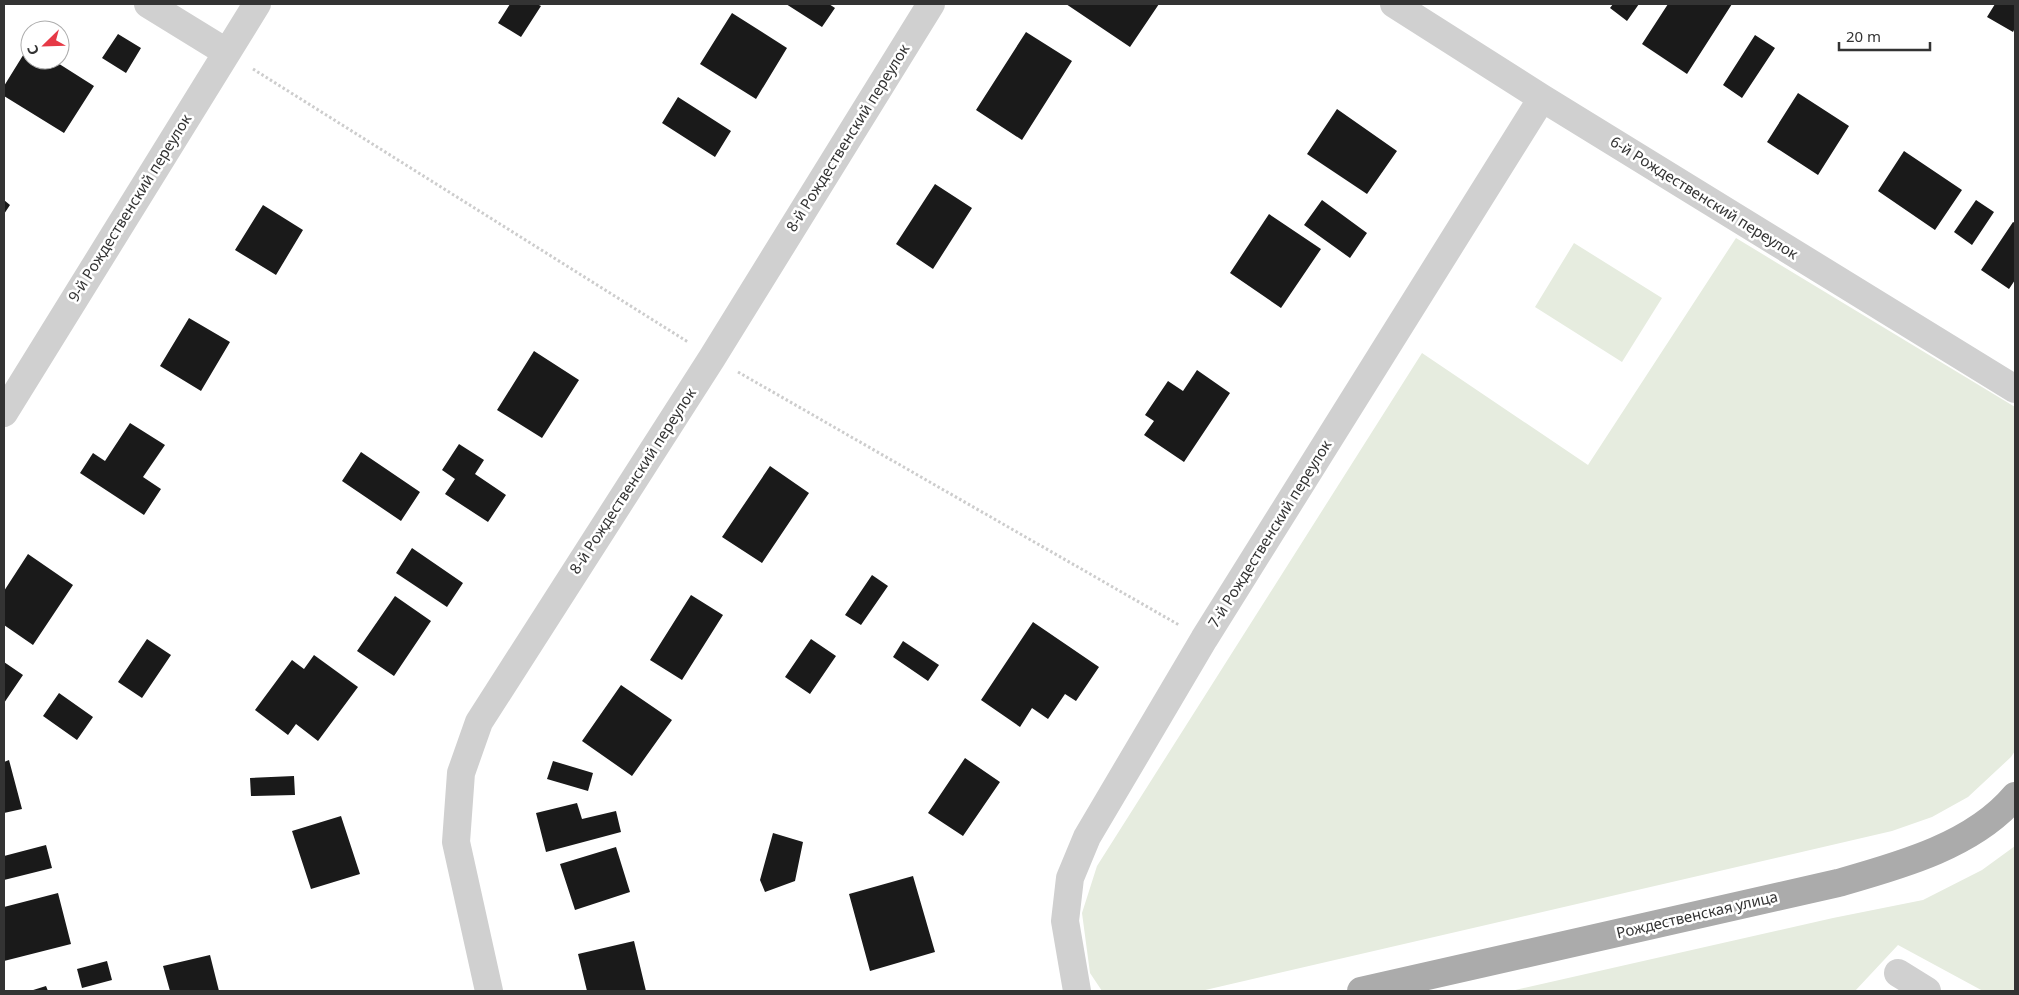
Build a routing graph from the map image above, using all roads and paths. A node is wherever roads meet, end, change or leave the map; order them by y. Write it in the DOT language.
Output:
graph roads {
  1 [pos="148,4"];
  2 [pos="257,4"];
  3 [pos="931,4"];
  4 [pos="1394,4"];
  5 [pos="226,52"];
  6 [pos="1542,98"];
  7 [pos="2015,390"];
  8 [pos="4,413"];
  9 [pos="2015,796"];
  10 [pos="1898,973"];
  11 [pos="489,991"];
  12 [pos="1077,991"];
  13 [pos="1361,991"];
  14 [pos="1927,991"];
  1 -- 5 [label="street"];
  2 -- 5 [label="street, 9-й Рождественский переулок"];
  3 -- 11 [label="street, 8-й Рождественский переулок"];
  4 -- 6 [label="street, 6-й Рождественский переулок"];
  5 -- 8 [label="street, 9-й Рождественский переулок"];
  6 -- 7 [label="street, 6-й Рождественский переулок"];
  6 -- 12 [label="street, 7-й Рождественский переулок"];
  9 -- 13 [label="main road, Рождественская улица"];
  10 -- 14 [label="street"];
}
